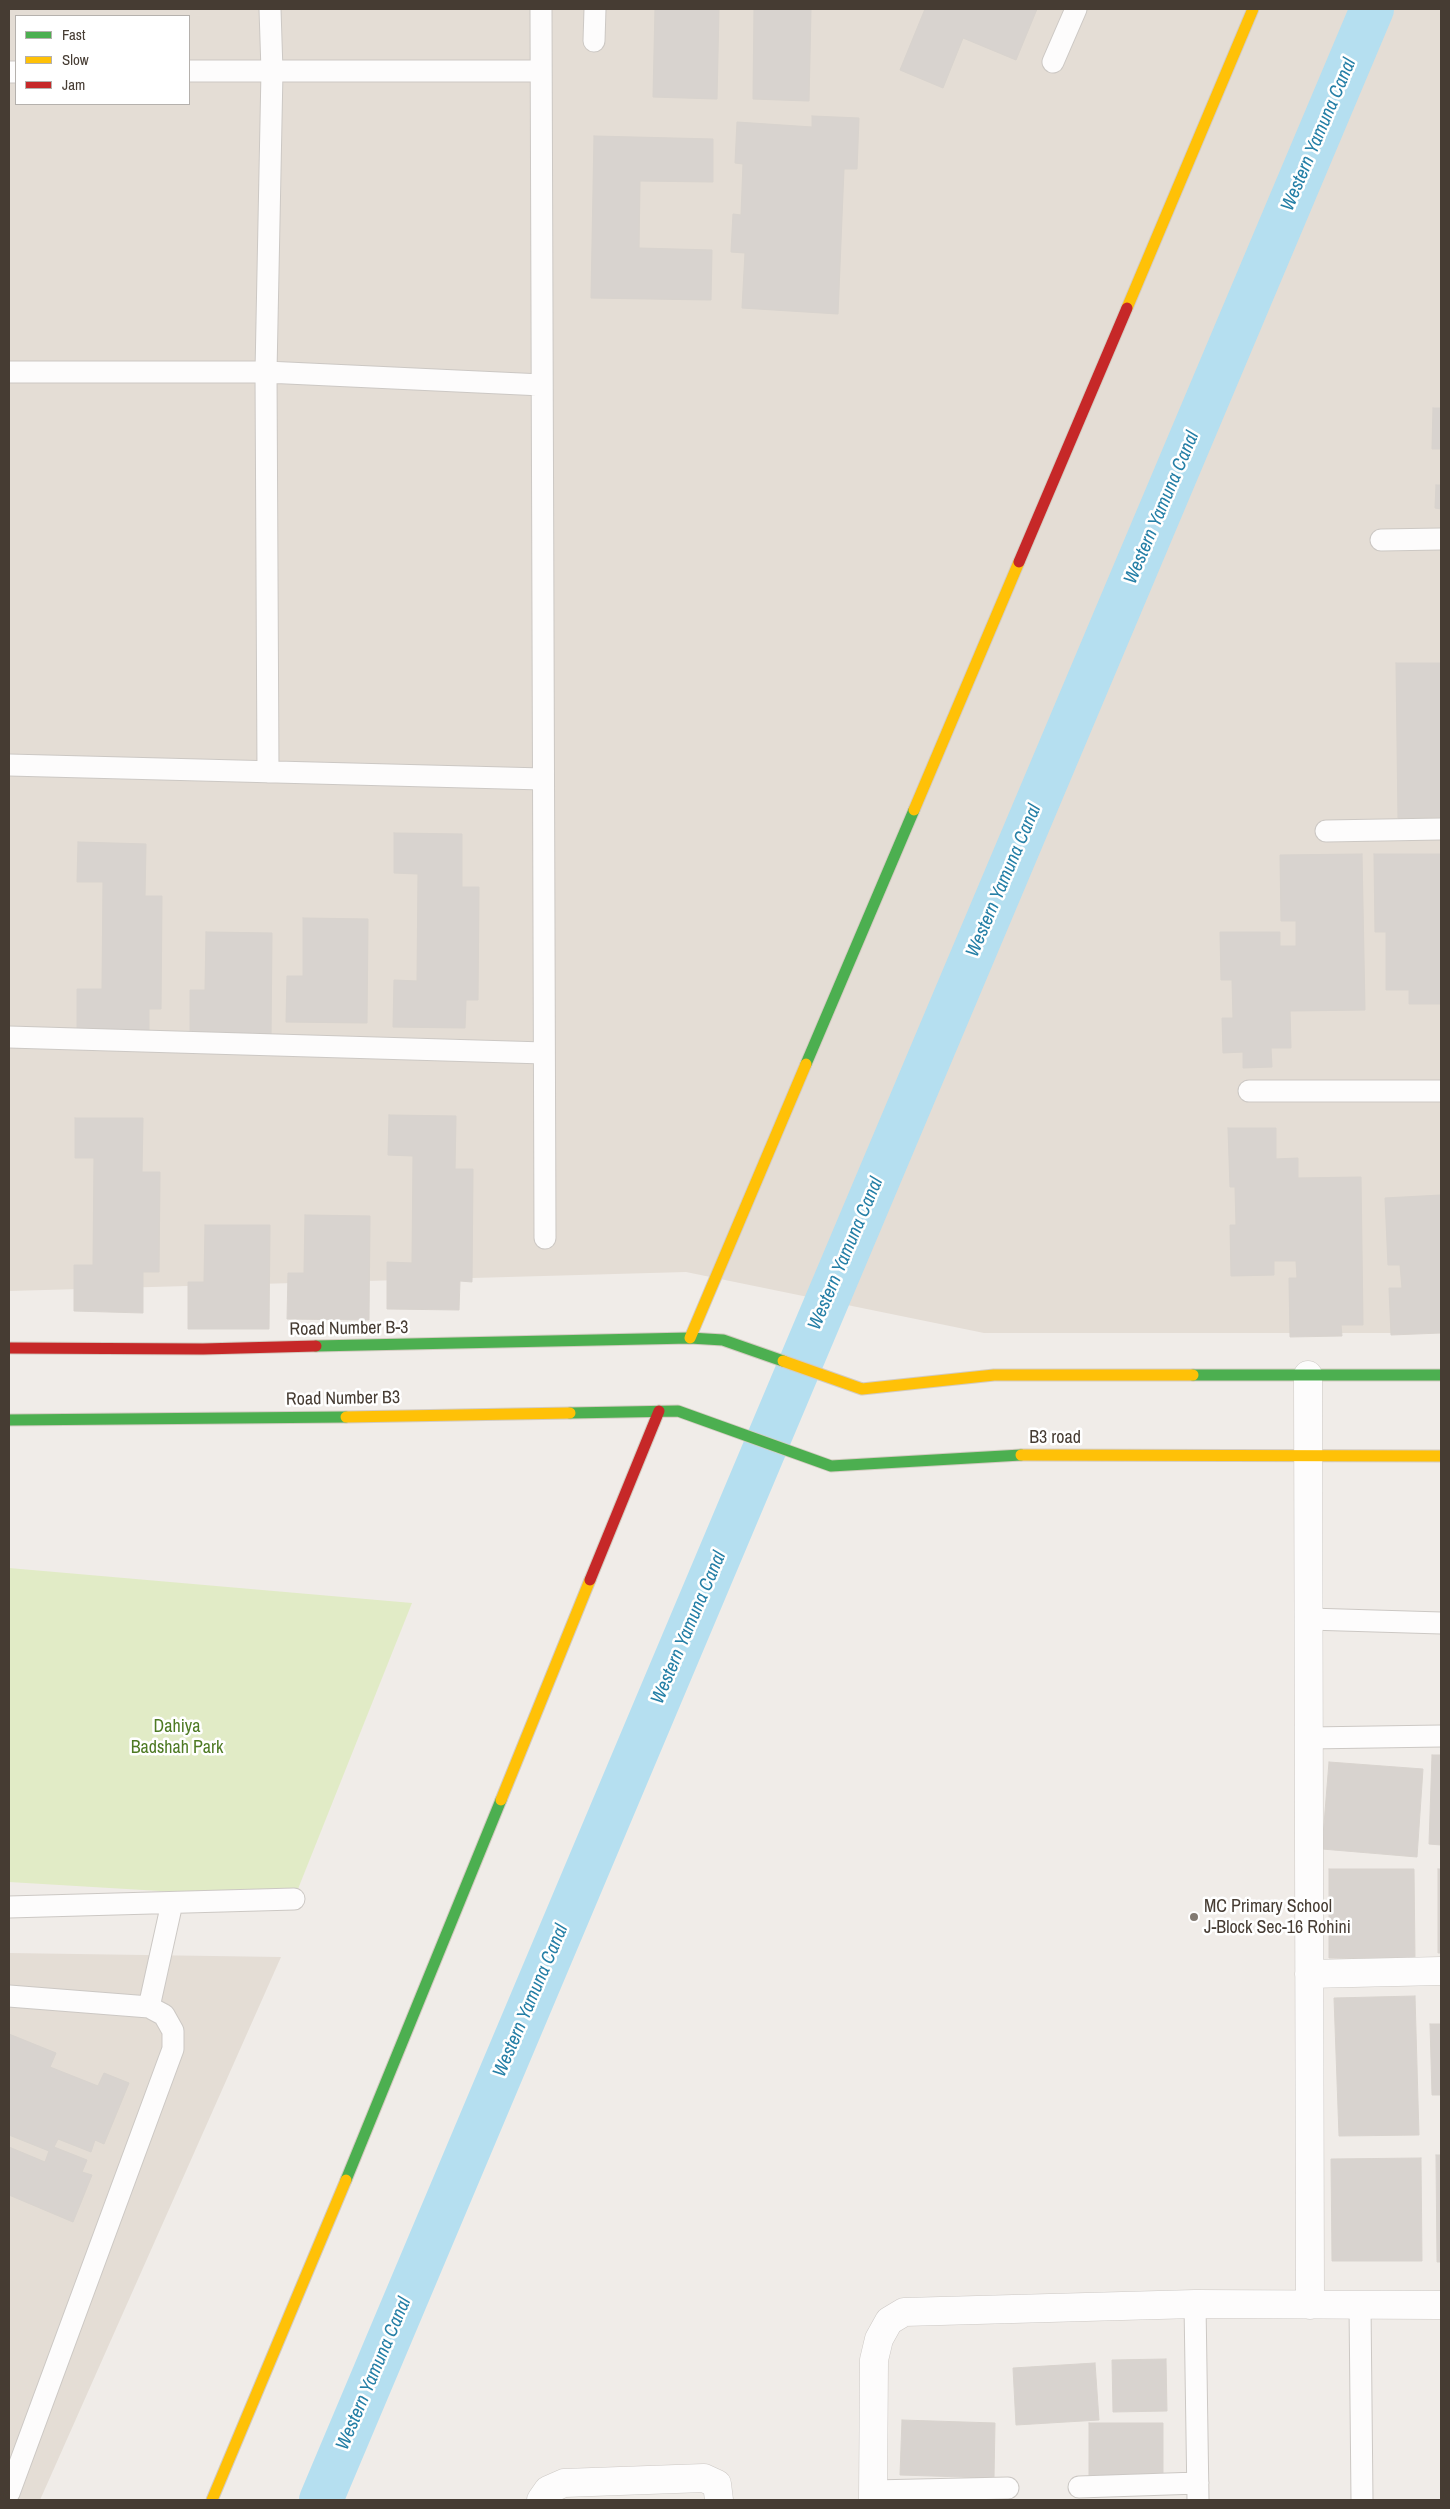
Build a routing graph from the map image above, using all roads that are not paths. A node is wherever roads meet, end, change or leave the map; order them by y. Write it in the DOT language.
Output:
graph roads {
  1 [pos="270,9"];
  2 [pos="540,9"];
  3 [pos="595,9"];
  4 [pos="1076,9"];
  5 [pos="1253,9"];
  6 [pos="594,41"];
  7 [pos="1053,62"];
  8 [pos="190,71"];
  9 [pos="272,71"];
  10 [pos="541,71"];
  11 [pos="9,372"];
  12 [pos="266,372"];
  13 [pos="542,385"];
  14 [pos="1441,539"];
  15 [pos="1381,540"];
  16 [pos="9,765"];
  17 [pos="268,772"];
  18 [pos="543,779"];
  19 [pos="1441,829"];
  20 [pos="1326,831"];
  21 [pos="9,1037"];
  22 [pos="544,1053"];
  23 [pos="1250,1091"];
  24 [pos="1441,1091"];
  25 [pos="545,1238"];
  26 [pos="690,1338"];
  27 [pos="9,1348"];
  28 [pos="1308,1375"];
  29 [pos="1441,1375"];
  30 [pos="659,1411"];
  31 [pos="678,1411"];
  32 [pos="9,1420"];
  33 [pos="1308,1456"];
  34 [pos="1441,1456"];
  35 [pos="1309,1619"];
  36 [pos="1441,1623"];
  37 [pos="1441,1736"];
  38 [pos="1309,1738"];
  39 [pos="294,1899"];
  40 [pos="172,1903"];
  41 [pos="9,1907"];
  42 [pos="1441,1971"];
  43 [pos="1309,1974"];
  44 [pos="9,1996"];
  45 [pos="149,2007"];
  46 [pos="1195,2304"];
  47 [pos="1310,2304"];
  48 [pos="1360,2305"];
  49 [pos="1441,2305"];
  50 [pos="1079,2486"];
  51 [pos="1008,2488"];
  52 [pos="9,2492"];
  53 [pos="1198,2492"];
  54 [pos="873,2496"];
  55 [pos="550,2497"];
  56 [pos="212,2500"];
  57 [pos="719,2500"];
  58 [pos="1362,2500"];
  1 -- 9 [label="lane"];
  2 -- 10 [label="lane"];
  3 -- 6 [label="lane"];
  4 -- 7 [label="lane"];
  5 -- 26 [label="street"];
  8 -- 9 [label="lane"];
  9 -- 10 [label="lane"];
  9 -- 12 [label="lane"];
  10 -- 13 [label="lane"];
  11 -- 12 [label="lane"];
  12 -- 13 [label="lane"];
  12 -- 17 [label="lane"];
  13 -- 18 [label="lane"];
  14 -- 15 [label="lane"];
  16 -- 17 [label="lane"];
  17 -- 18 [label="lane"];
  18 -- 22 [label="lane"];
  19 -- 20 [label="lane"];
  21 -- 22 [label="lane"];
  22 -- 25 [label="lane"];
  23 -- 24 [label="lane"];
  26 -- 27 [label="street, Road Number B-3"];
  26 -- 28 [label="street"];
  28 -- 29 [label="street"];
  28 -- 33 [label="street"];
  30 -- 31 [label="street, Road Number B3"];
  30 -- 32 [label="street, Road Number B3"];
  30 -- 56 [label="street"];
  31 -- 33 [label="street, B3 road"];
  33 -- 34 [label="street, B3 road"];
  33 -- 35 [label="street"];
  35 -- 36 [label="lane"];
  35 -- 38 [label="street"];
  37 -- 38 [label="lane"];
  38 -- 43 [label="street"];
  39 -- 40 [label="lane"];
  40 -- 41 [label="lane"];
  40 -- 45 [label="lane"];
  42 -- 43 [label="street"];
  43 -- 47 [label="street"];
  44 -- 45 [label="lane"];
  45 -- 52 [label="lane"];
  46 -- 47 [label="street"];
  46 -- 53 [label="lane"];
  46 -- 54 [label="street"];
  47 -- 48 [label="street"];
  48 -- 49 [label="street"];
  48 -- 58 [label="lane"];
  50 -- 53 [label="lane"];
  51 -- 54 [label="lane"];
  55 -- 57 [label="street"];
}
